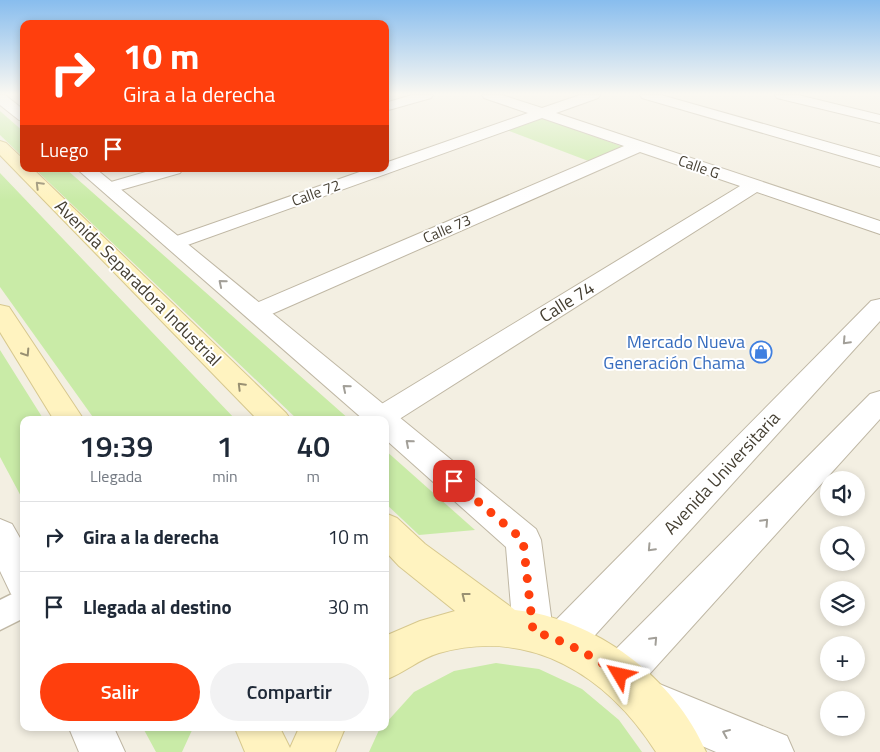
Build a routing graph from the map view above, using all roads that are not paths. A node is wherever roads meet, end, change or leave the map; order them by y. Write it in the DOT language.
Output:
graph roads {
  1 [pos="494,130"];
  2 [pos="592,130"];
  3 [pos="769,130"];
  4 [pos="0,146"];
  5 [pos="639,146"];
  6 [pos="880,162"];
  7 [pos="20,166"];
  8 [pos="389,167"];
  9 [pos="26,172"];
  10 [pos="90,172"];
  11 [pos="164,172"];
  12 [pos="375,172"];
  13 [pos="754,186"];
  14 [pos="110,188"];
  15 [pos="880,228"];
  16 [pos="175,243"];
  17 [pos="880,306"];
  18 [pos="0,312"];
  19 [pos="256,312"];
  20 [pos="880,401"];
  21 [pos="66,416"];
  22 [pos="272,416"];
  23 [pos="378,416"];
  24 [pos="389,416"];
  25 [pos="389,425"];
  26 [pos="389,532"];
  27 [pos="0,534"];
  28 [pos="20,574"];
  29 [pos="20,604"];
  30 [pos="0,616"];
  31 [pos="533,633"];
  32 [pos="389,658"];
  33 [pos="634,688"];
  34 [pos="92,731"];
  35 [pos="258,731"];
  36 [pos="322,731"];
  37 [pos="102,752"];
  38 [pos="268,752"];
  39 [pos="311,752"];
  40 [pos="683,752"];
  41 [pos="771,752"];
  1 -- 8 [label="street, Calle 72"];
  2 -- 5 [label="street, Calle G"];
  3 -- 6 [label="street"];
  7 -- 4 [label="main road, Avenida Separadora Industrial, one-way"];
  5 -- 13 [label="street, Calle G"];
  5 -- 19 [label="street, Calle 73"];
  22 -- 9 [label="main road, Avenida Separadora Industrial, one-way"];
  10 -- 14 [label="street"];
  11 -- 14 [label="street"];
  12 -- 16 [label="street, Calle 72"];
  13 -- 15 [label="street, Calle G"];
  13 -- 24 [label="street, Calle 74"];
  14 -- 16 [label="street"];
  19 -- 16 [label="street, one-way"];
  17 -- 31 [label="street, Avenida Universitaria, one-way"];
  18 -- 21 [label="main road, one-way"];
  23 -- 19 [label="street, one-way"];
  33 -- 20 [label="street, one-way"];
  31 -- 25 [label="street, one-way"];
  31 -- 26 [label="main road, one-way"];
  27 -- 28 [label="street"];
  29 -- 30 [label="street"];
  31 -- 32 [label="main road"];
  31 -- 33 [label="main road"];
  33 -- 40 [label="main road"];
  41 -- 33 [label="street, one-way"];
  34 -- 37 [label="street"];
  35 -- 38 [label="main road"];
  36 -- 39 [label="main road"];
}
